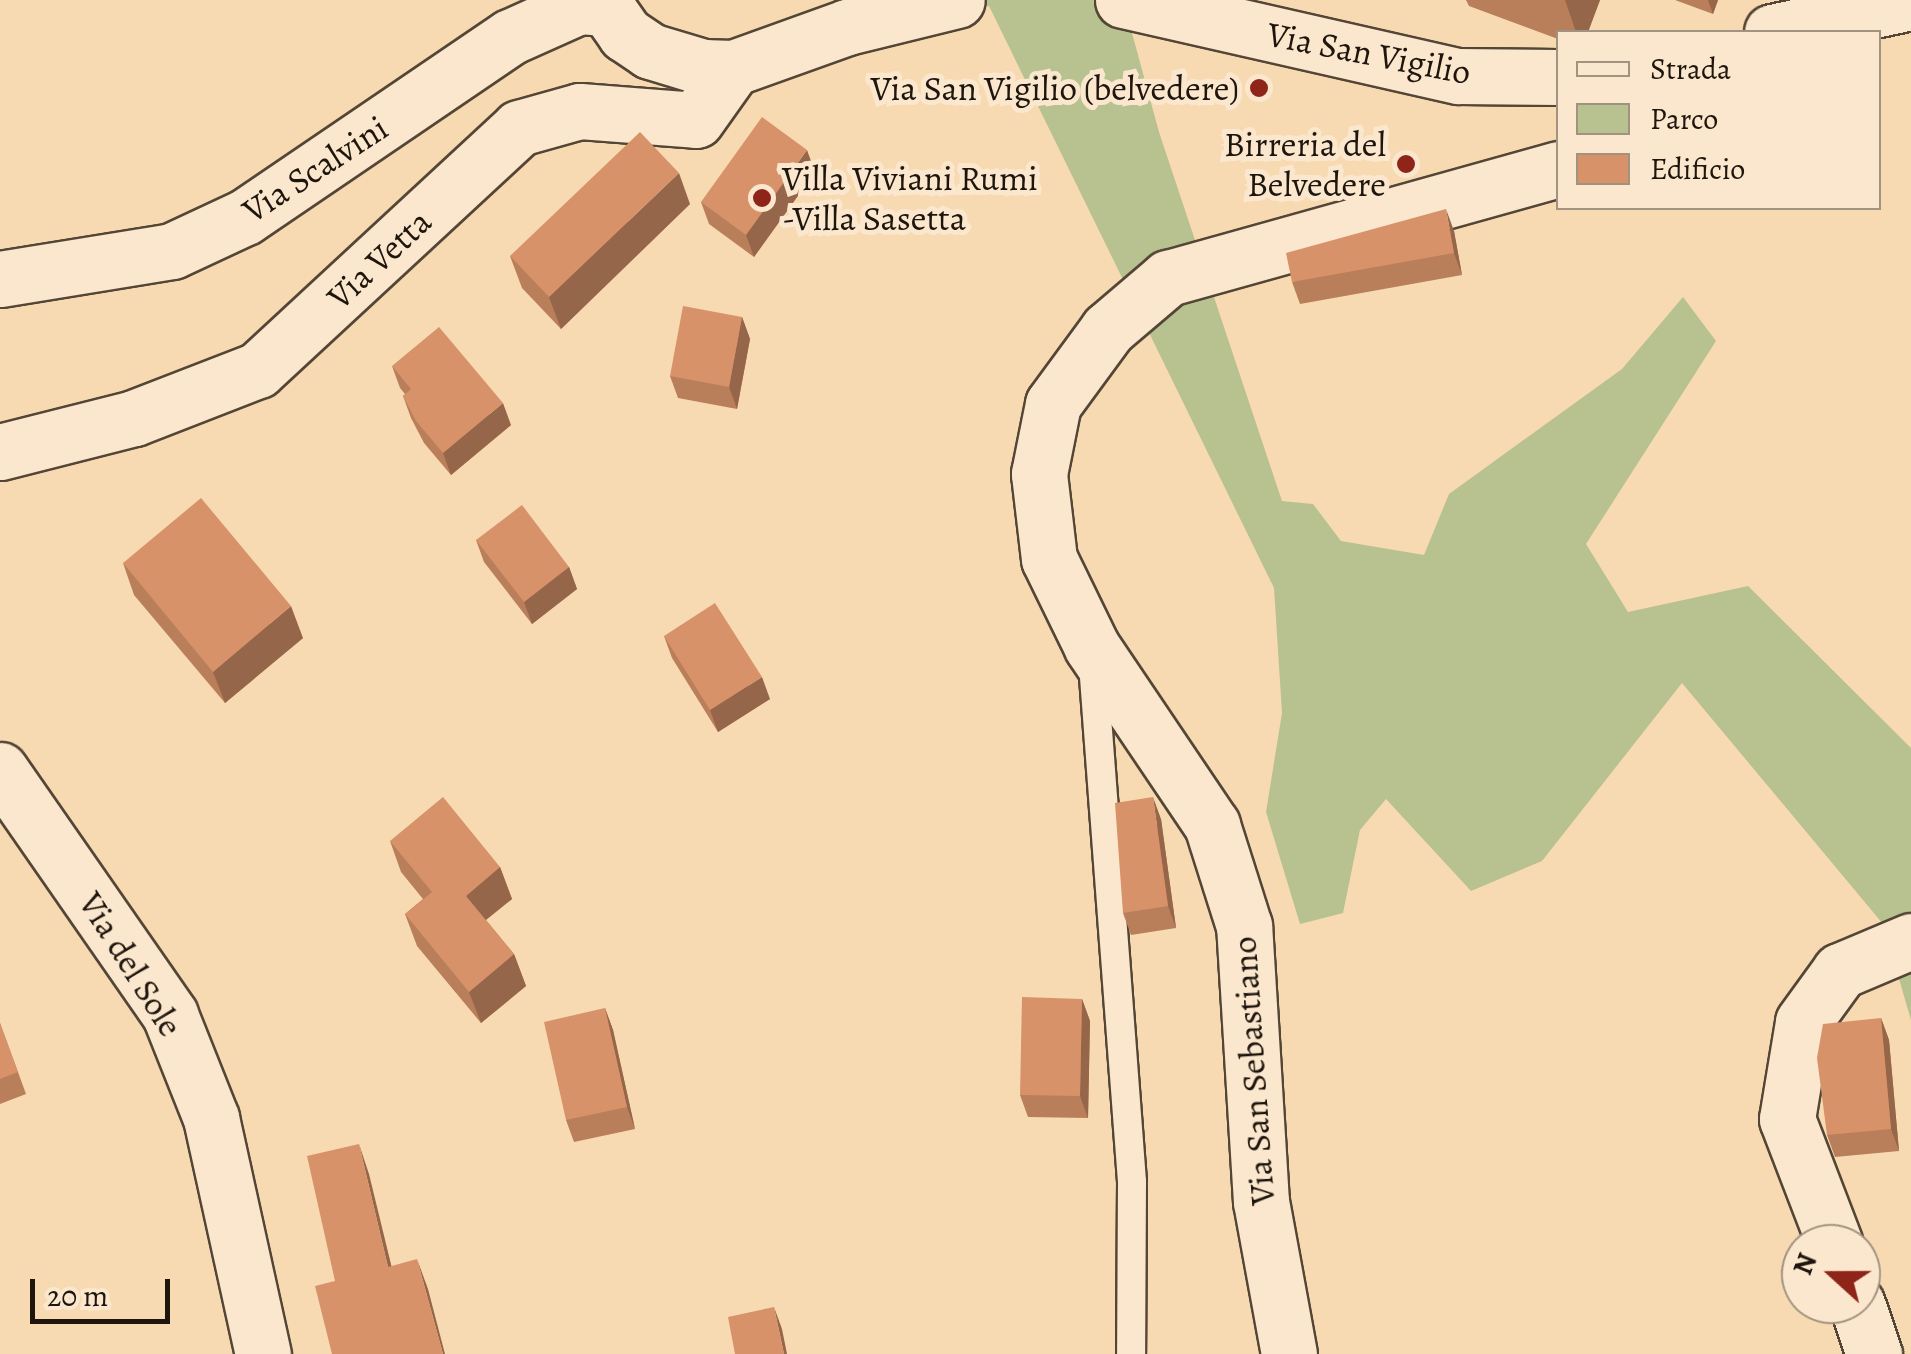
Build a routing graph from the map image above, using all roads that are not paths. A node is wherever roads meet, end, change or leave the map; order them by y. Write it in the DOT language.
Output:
graph roads {
  1 [pos="957,0"];
  2 [pos="1123,0"];
  3 [pos="1911,2"];
  4 [pos="587,4"];
  5 [pos="1911,23"];
  6 [pos="1781,30"];
  7 [pos="1881,43"];
  8 [pos="732,68"];
  9 [pos="1556,76"];
  10 [pos="1556,171"];
  11 [pos="0,279"];
  12 [pos="0,452"];
  13 [pos="1092,648"];
  14 [pos="0,770"];
  15 [pos="1911,941"];
  16 [pos="1828,1224"];
  17 [pos="1863,1324"];
  18 [pos="263,1354"];
  19 [pos="1130,1354"];
  20 [pos="1289,1354"];
  21 [pos="1874,1354"];
  1 -- 8 [label="street"];
  2 -- 9 [label="street, Via San Vigilio"];
  3 -- 6 [label="street"];
  4 -- 8 [label="street"];
  4 -- 11 [label="street, Via Scalvini"];
  5 -- 7 [label="street"];
  8 -- 12 [label="street, Via Vetta"];
  10 -- 13 [label="street, Via San Sebastiano"];
  13 -- 19 [label="lane, Via San Sebastiano"];
  13 -- 20 [label="street, Via San Sebastiano"];
  14 -- 18 [label="street, Via del Sole"];
  15 -- 16 [label="street"];
  17 -- 21 [label="street"];
}
